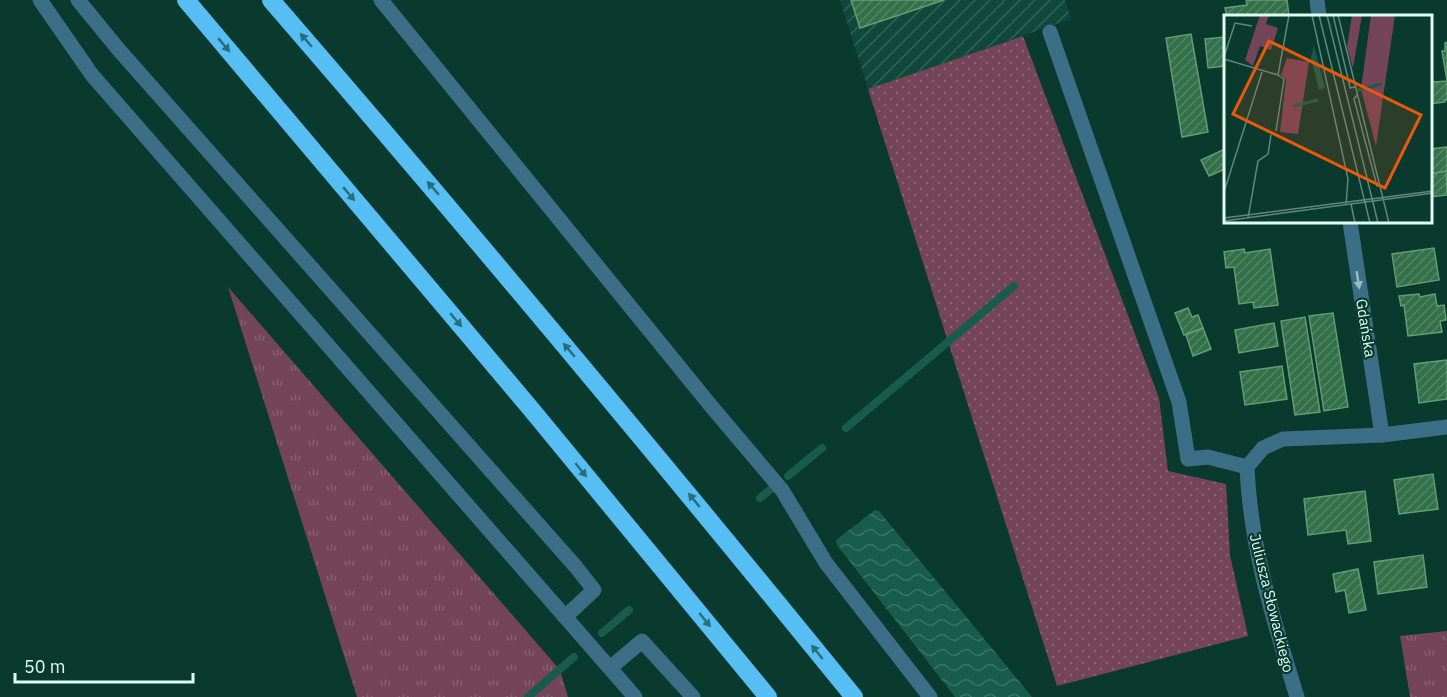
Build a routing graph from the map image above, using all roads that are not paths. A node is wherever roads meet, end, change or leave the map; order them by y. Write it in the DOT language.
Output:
graph roads {
  1 [pos="41,0"];
  2 [pos="78,0"];
  3 [pos="186,0"];
  4 [pos="272,0"];
  5 [pos="381,0"];
  6 [pos="1317,0"];
  7 [pos="1319,15"];
  8 [pos="1050,32"];
  9 [pos="1350,224"];
  10 [pos="1447,427"];
  11 [pos="1382,435"];
  12 [pos="1247,467"];
  13 [pos="565,616"];
  14 [pos="610,668"];
  15 [pos="635,697"];
  16 [pos="693,697"];
  17 [pos="768,697"];
  18 [pos="854,697"];
  19 [pos="930,697"];
  20 [pos="1297,697"];
  1 -- 13 [label="street"];
  2 -- 13 [label="street"];
  3 -- 17 [label="highway, one-way"];
  18 -- 4 [label="highway, one-way"];
  5 -- 19 [label="street"];
  6 -- 7 [label="street"];
  8 -- 12 [label="street"];
  9 -- 11 [label="street, Gdańska, one-way"];
  10 -- 11 [label="street"];
  11 -- 12 [label="street"];
  12 -- 20 [label="street, Juliusza Słowackiego"];
  13 -- 14 [label="street"];
  14 -- 15 [label="street"];
  14 -- 16 [label="street"];
}
